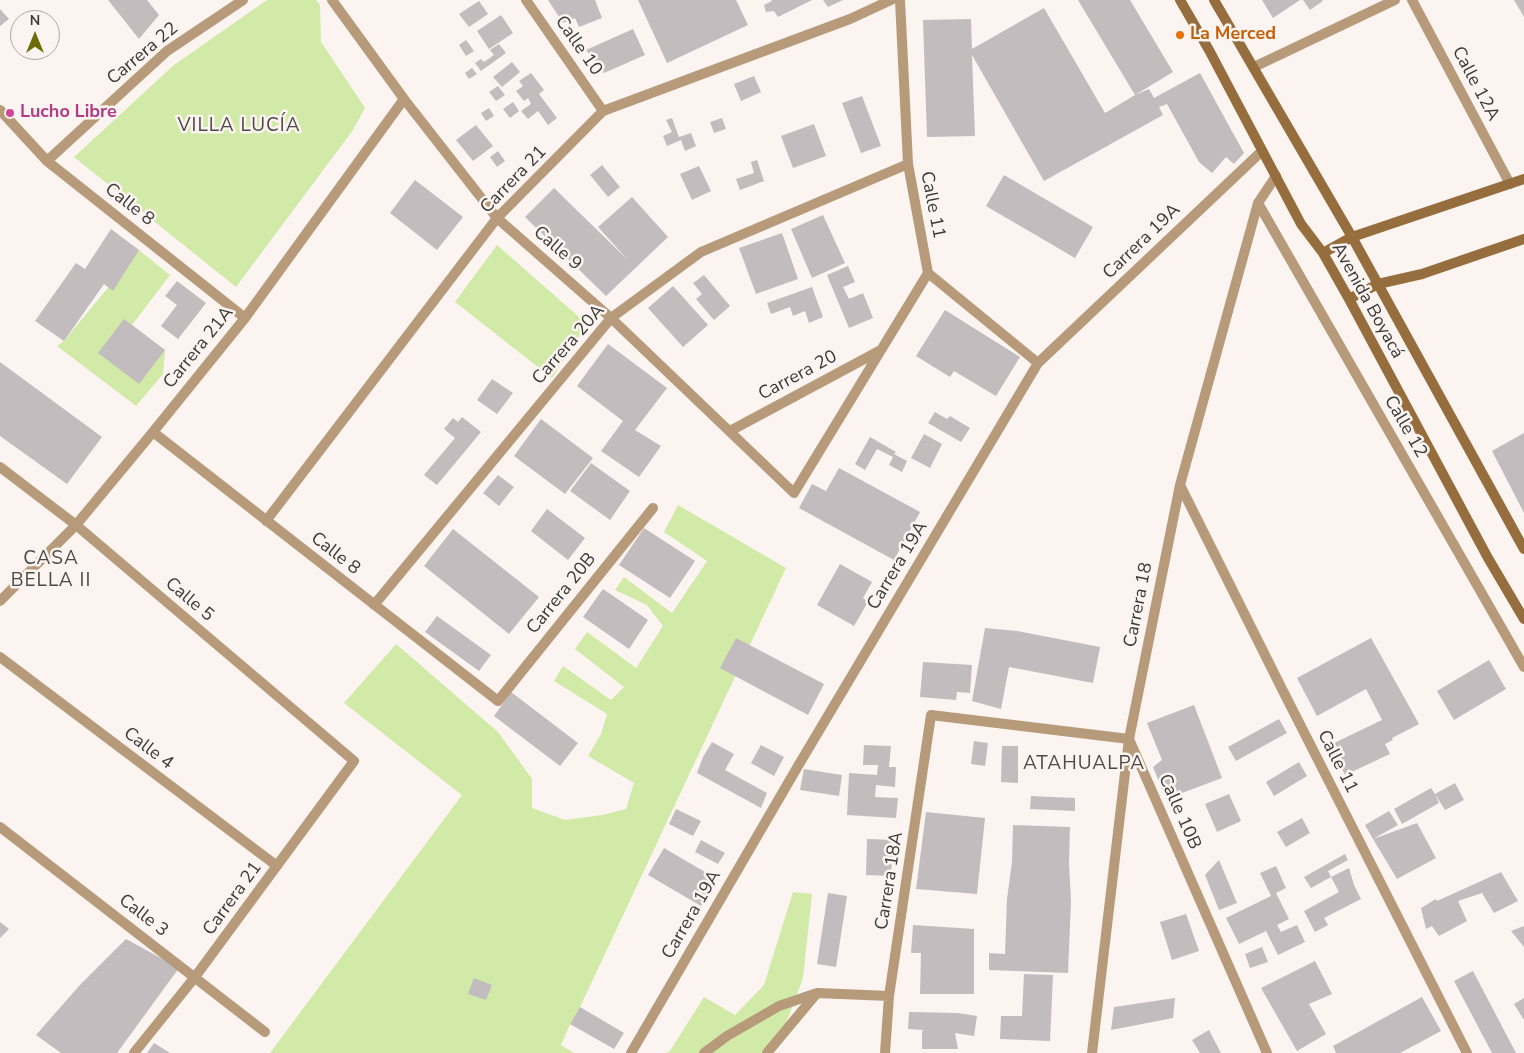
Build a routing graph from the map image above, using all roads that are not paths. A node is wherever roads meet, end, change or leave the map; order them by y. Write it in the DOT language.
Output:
graph roads {
  1 [pos="243,0"];
  2 [pos="332,0"];
  3 [pos="526,0"];
  4 [pos="891,0"];
  5 [pos="900,0"];
  6 [pos="1180,0"];
  7 [pos="1214,0"];
  8 [pos="1395,0"];
  9 [pos="1412,0"];
  10 [pos="1254,67"];
  11 [pos="404,99"];
  12 [pos="603,111"];
  13 [pos="1,115"];
  14 [pos="1262,151"];
  15 [pos="47,161"];
  16 [pos="908,164"];
  17 [pos="1276,176"];
  18 [pos="1524,179"];
  19 [pos="1510,184"];
  20 [pos="1258,203"];
  21 [pos="497,218"];
  22 [pos="1352,237"];
  23 [pos="1524,239"];
  24 [pos="1322,253"];
  25 [pos="928,273"];
  26 [pos="1378,284"];
  27 [pos="1349,300"];
  28 [pos="245,318"];
  29 [pos="611,318"];
  30 [pos="882,350"];
  31 [pos="1038,363"];
  32 [pos="730,431"];
  33 [pos="153,432"];
  34 [pos="0,467"];
  35 [pos="1180,485"];
  36 [pos="653,508"];
  37 [pos="266,521"];
  38 [pos="76,525"];
  39 [pos="1524,549"];
  40 [pos="0,602"];
  41 [pos="374,605"];
  42 [pos="1524,619"];
  43 [pos="0,657"];
  44 [pos="1524,667"];
  45 [pos="498,701"];
  46 [pos="1129,739"];
  47 [pos="354,760"];
  48 [pos="0,827"];
  49 [pos="277,866"];
  50 [pos="195,977"];
  51 [pos="818,993"];
  52 [pos="889,996"];
  53 [pos="265,1032"];
  54 [pos="134,1053"];
  55 [pos="631,1053"];
  56 [pos="704,1053"];
  57 [pos="767,1053"];
  58 [pos="885,1053"];
  59 [pos="1092,1053"];
  60 [pos="1267,1053"];
  61 [pos="1467,1053"];
  1 -- 15 [label="street, Carrera 22"];
  2 -- 11 [label="street, Calle 9"];
  3 -- 12 [label="street, Calle 10"];
  4 -- 12 [label="street, Carrera 21"];
  5 -- 16 [label="street, Calle 11"];
  6 -- 14 [label="main road, Avenida Boyacá"];
  7 -- 10 [label="main road, Avenida Boyacá"];
  8 -- 10 [label="street"];
  9 -- 19 [label="street, Calle 12A"];
  10 -- 22 [label="main road, Avenida Boyacá"];
  11 -- 21 [label="street, Calle 9"];
  11 -- 28 [label="street, Carrera 21A"];
  12 -- 21 [label="street, Carrera 21"];
  13 -- 15 [label="street, Calle 8"];
  14 -- 17 [label="main road, Avenida Boyacá"];
  14 -- 31 [label="street, Carrera 19A"];
  15 -- 28 [label="street, Calle 8"];
  16 -- 25 [label="street, Calle 11"];
  16 -- 29 [label="street, Carrera 20A"];
  17 -- 20 [label="street, Carrera 18"];
  17 -- 24 [label="main road, Avenida Boyacá"];
  18 -- 19 [label="main road"];
  19 -- 22 [label="main road"];
  20 -- 35 [label="street, Carrera 18"];
  20 -- 44 [label="street, Calle 12"];
  21 -- 29 [label="street, Calle 9"];
  21 -- 37 [label="street, Carrera 21"];
  22 -- 24 [label="main road"];
  22 -- 26 [label="main road, Avenida Boyacá"];
  23 -- 26 [label="main road"];
  24 -- 27 [label="main road, Avenida Boyacá"];
  25 -- 30 [label="street"];
  25 -- 31 [label="street"];
  26 -- 27 [label="main road"];
  26 -- 39 [label="main road, Avenida Boyacá"];
  27 -- 42 [label="main road, Avenida Boyacá"];
  28 -- 33 [label="street, Carrera 21A"];
  29 -- 32 [label="street, Calle 9"];
  29 -- 41 [label="street, Carrera 20A"];
  30 -- 32 [label="street, Carrera 20"];
  30 -- 32 [label="street, Calle 9"];
  31 -- 55 [label="street, Carrera 19A"];
  33 -- 37 [label="street, Calle 8"];
  33 -- 38 [label="street, Carrera 21A"];
  34 -- 38 [label="street, Calle 5"];
  35 -- 46 [label="street, Carrera 18"];
  35 -- 61 [label="street, Calle 11"];
  36 -- 45 [label="street, Carrera 20B"];
  37 -- 41 [label="street, Calle 8"];
  38 -- 40 [label="street, Carrera 21A"];
  38 -- 47 [label="street, Calle 5"];
  41 -- 45 [label="street, Calle 8"];
  43 -- 49 [label="street, Calle 4"];
  46 -- 52 [label="street, Carrera 18A"];
  46 -- 59 [label="street, Carrera 18"];
  46 -- 60 [label="street, Calle 10B"];
  47 -- 49 [label="street, Carrera 21"];
  48 -- 50 [label="street, Calle 3"];
  49 -- 50 [label="street, Carrera 21"];
  50 -- 53 [label="street, Calle 3"];
  50 -- 54 [label="street, Carrera 21"];
  51 -- 52 [label="street"];
  51 -- 56 [label="street"];
  51 -- 57 [label="street"];
  52 -- 58 [label="street, Carrera 18A"];
}
